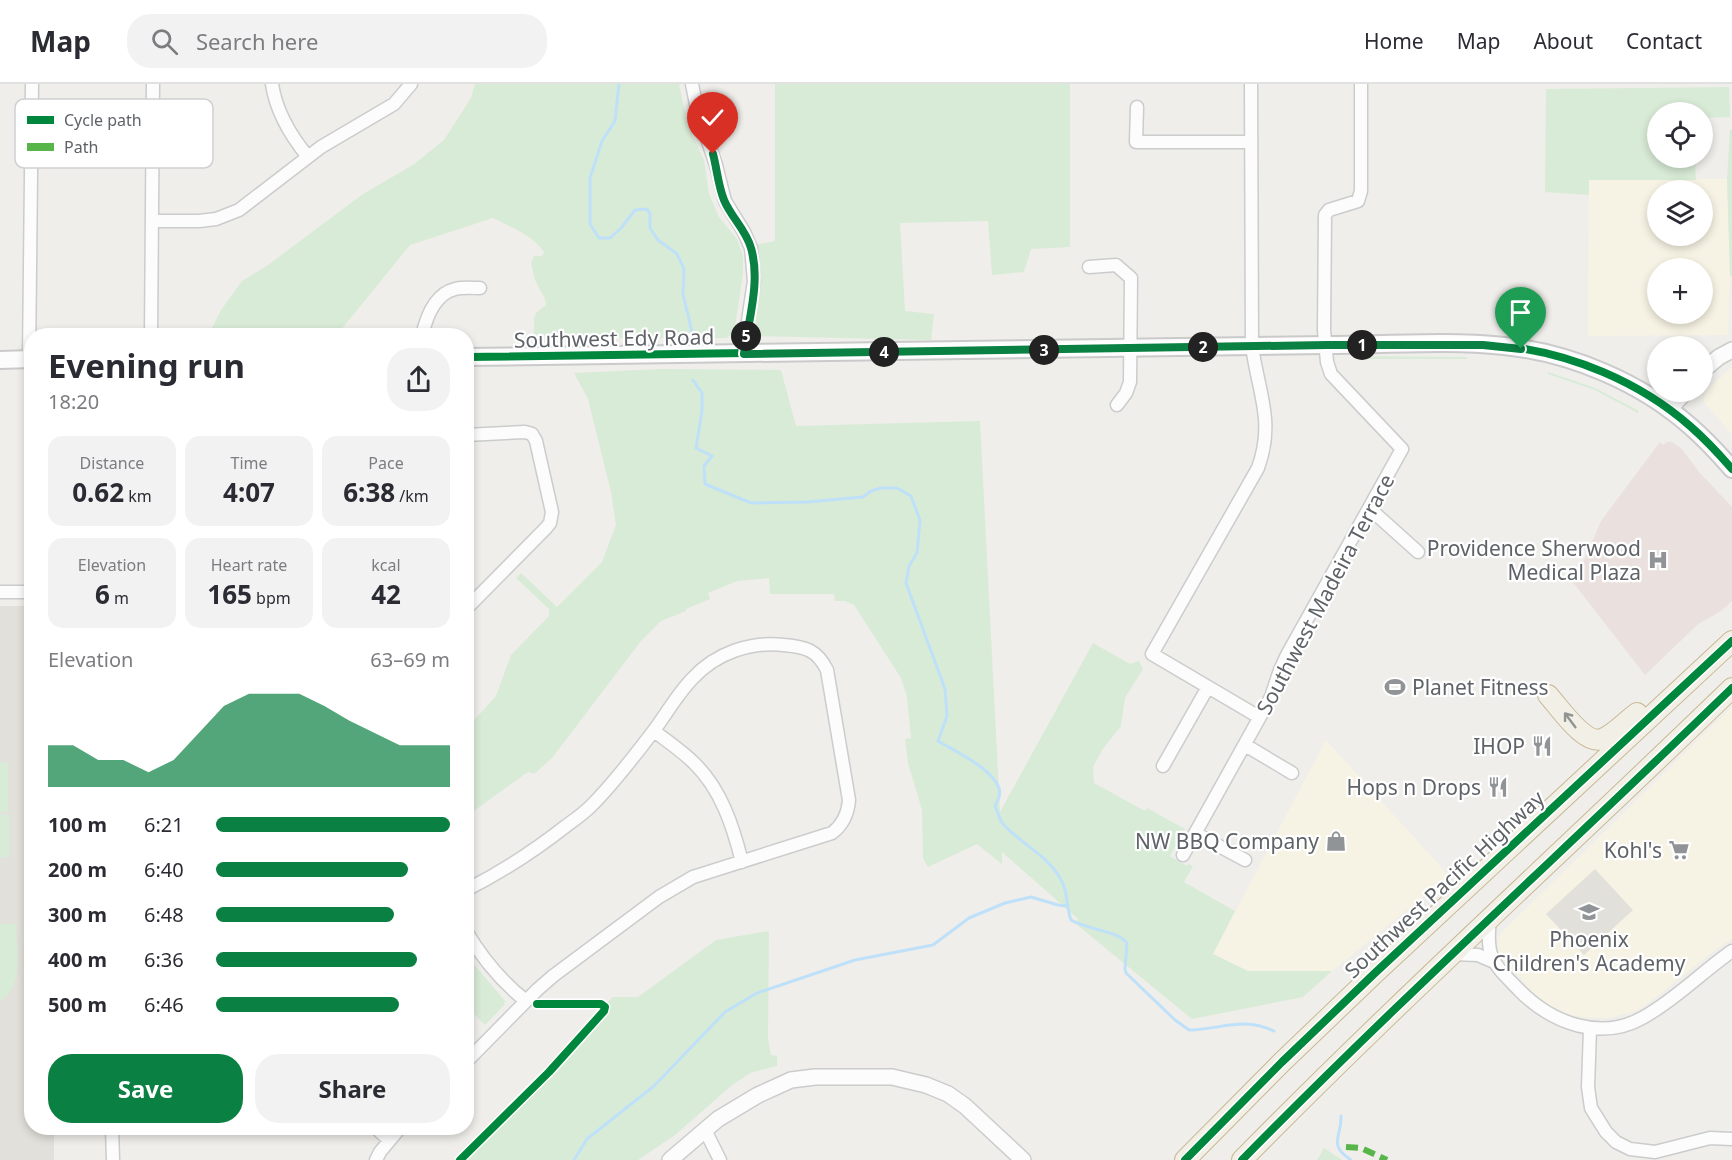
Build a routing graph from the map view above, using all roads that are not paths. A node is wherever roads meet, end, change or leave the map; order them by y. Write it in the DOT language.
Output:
graph roads {
  1 [pos="32,84"];
  2 [pos="153,84"];
  3 [pos="272,84"];
  4 [pos="411,84"];
  5 [pos="692,84"];
  6 [pos="1251,84"];
  7 [pos="1361,84"];
  8 [pos="32,99"];
  9 [pos="153,99"];
  10 [pos="1137,107"];
  11 [pos="1251,142"];
  12 [pos="308,157"];
  13 [pos="31,168"];
  14 [pos="152,168"];
  15 [pos="153,221"];
  16 [pos="1089,267"];
  17 [pos="480,288"];
  18 [pos="30,328"];
  19 [pos="151,328"];
  20 [pos="425,328"];
  21 [pos="1327,345"];
  22 [pos="1252,346"];
  23 [pos="1131,348"];
  24 [pos="1732,350"];
  25 [pos="744,354"];
  26 [pos="474,357"];
  27 [pos="24,359"];
  28 [pos="0,360"];
  29 [pos="1713,362"];
  30 [pos="1676,402"];
  31 [pos="1117,405"];
  32 [pos="1669,410"];
  33 [pos="474,435"];
  34 [pos="1732,469"];
  35 [pos="1369,508"];
  36 [pos="1418,552"];
  37 [pos="0,592"];
  38 [pos="24,592"];
  39 [pos="474,601"];
  40 [pos="1732,641"];
  41 [pos="1208,687"];
  42 [pos="1732,688"];
  43 [pos="1548,695"];
  44 [pos="1654,712"];
  45 [pos="1259,717"];
  46 [pos="654,731"];
  47 [pos="1245,745"];
  48 [pos="1163,766"];
  49 [pos="1292,773"];
  50 [pos="1195,833"];
  51 [pos="1183,855"];
  52 [pos="1245,860"];
  53 [pos="742,862"];
  54 [pos="474,886"];
  55 [pos="1490,920"];
  56 [pos="474,943"];
  57 [pos="1732,951"];
  58 [pos="1453,954"];
  59 [pos="1492,961"];
  60 [pos="526,1001"];
  61 [pos="1590,1029"];
  62 [pos="474,1054"];
  63 [pos="705,1130"];
  64 [pos="112,1135"];
  65 [pos="384,1135"];
  66 [pos="394,1135"];
  67 [pos="1732,1139"];
  68 [pos="389,1140"];
  69 [pos="113,1160"];
  70 [pos="376,1160"];
  71 [pos="670,1160"];
  72 [pos="720,1160"];
  73 [pos="1023,1160"];
  74 [pos="1185,1160"];
  75 [pos="1242,1160"];
  1 -- 8 [label="street"];
  2 -- 9 [label="street"];
  3 -- 12 [label="street"];
  4 -- 12 [label="street"];
  5 -- 25 [label="street"];
  6 -- 11 [label="street"];
  7 -- 21 [label="street"];
  10 -- 11 [label="street"];
  11 -- 22 [label="street"];
  12 -- 15 [label="street"];
  13 -- 18 [label="street"];
  14 -- 15 [label="street"];
  15 -- 19 [label="street"];
  16 -- 23 [label="street"];
  17 -- 20 [label="street"];
  21 -- 22 [label="main road, Southwest Edy Road"];
  21 -- 32 [label="main road, Southwest Edy Road"];
  21 -- 35 [label="street, Southwest Madeira Terrace"];
  22 -- 23 [label="main road, Southwest Edy Road"];
  22 -- 41 [label="street"];
  23 -- 25 [label="main road, Southwest Edy Road"];
  23 -- 31 [label="street"];
  24 -- 29 [label="street"];
  25 -- 26 [label="main road, Southwest Edy Road"];
  27 -- 28 [label="main road"];
  30 -- 32 [label="street"];
  32 -- 34 [label="main road, Southwest Edy Road"];
  33 -- 39 [label="street"];
  35 -- 36 [label="street"];
  35 -- 45 [label="street, Southwest Madeira Terrace"];
  37 -- 38 [label="street"];
  40 -- 44 [label="highway, Southwest Pacific Highway"];
  41 -- 45 [label="street"];
  41 -- 48 [label="street"];
  42 -- 55 [label="highway"];
  44 -- 43 [label="highway, one-way"];
  44 -- 74 [label="highway, Southwest Pacific Highway"];
  45 -- 47 [label="street, Southwest Madeira Terrace"];
  46 -- 53 [label="street"];
  46 -- 53 [label="street"];
  46 -- 54 [label="street"];
  47 -- 49 [label="street"];
  47 -- 50 [label="street, Southwest Madeira Terrace"];
  50 -- 51 [label="street, Southwest Madeira Terrace"];
  50 -- 52 [label="street"];
  53 -- 60 [label="street"];
  55 -- 58 [label="highway"];
  55 -- 59 [label="street"];
  56 -- 60 [label="street"];
  57 -- 61 [label="street"];
  58 -- 59 [label="street"];
  58 -- 75 [label="highway"];
  59 -- 61 [label="street"];
  60 -- 62 [label="street"];
  61 -- 67 [label="street"];
  63 -- 71 [label="street"];
  63 -- 72 [label="street"];
  63 -- 73 [label="street"];
  64 -- 69 [label="street"];
  65 -- 68 [label="street"];
  66 -- 68 [label="street"];
  68 -- 70 [label="street"];
}
